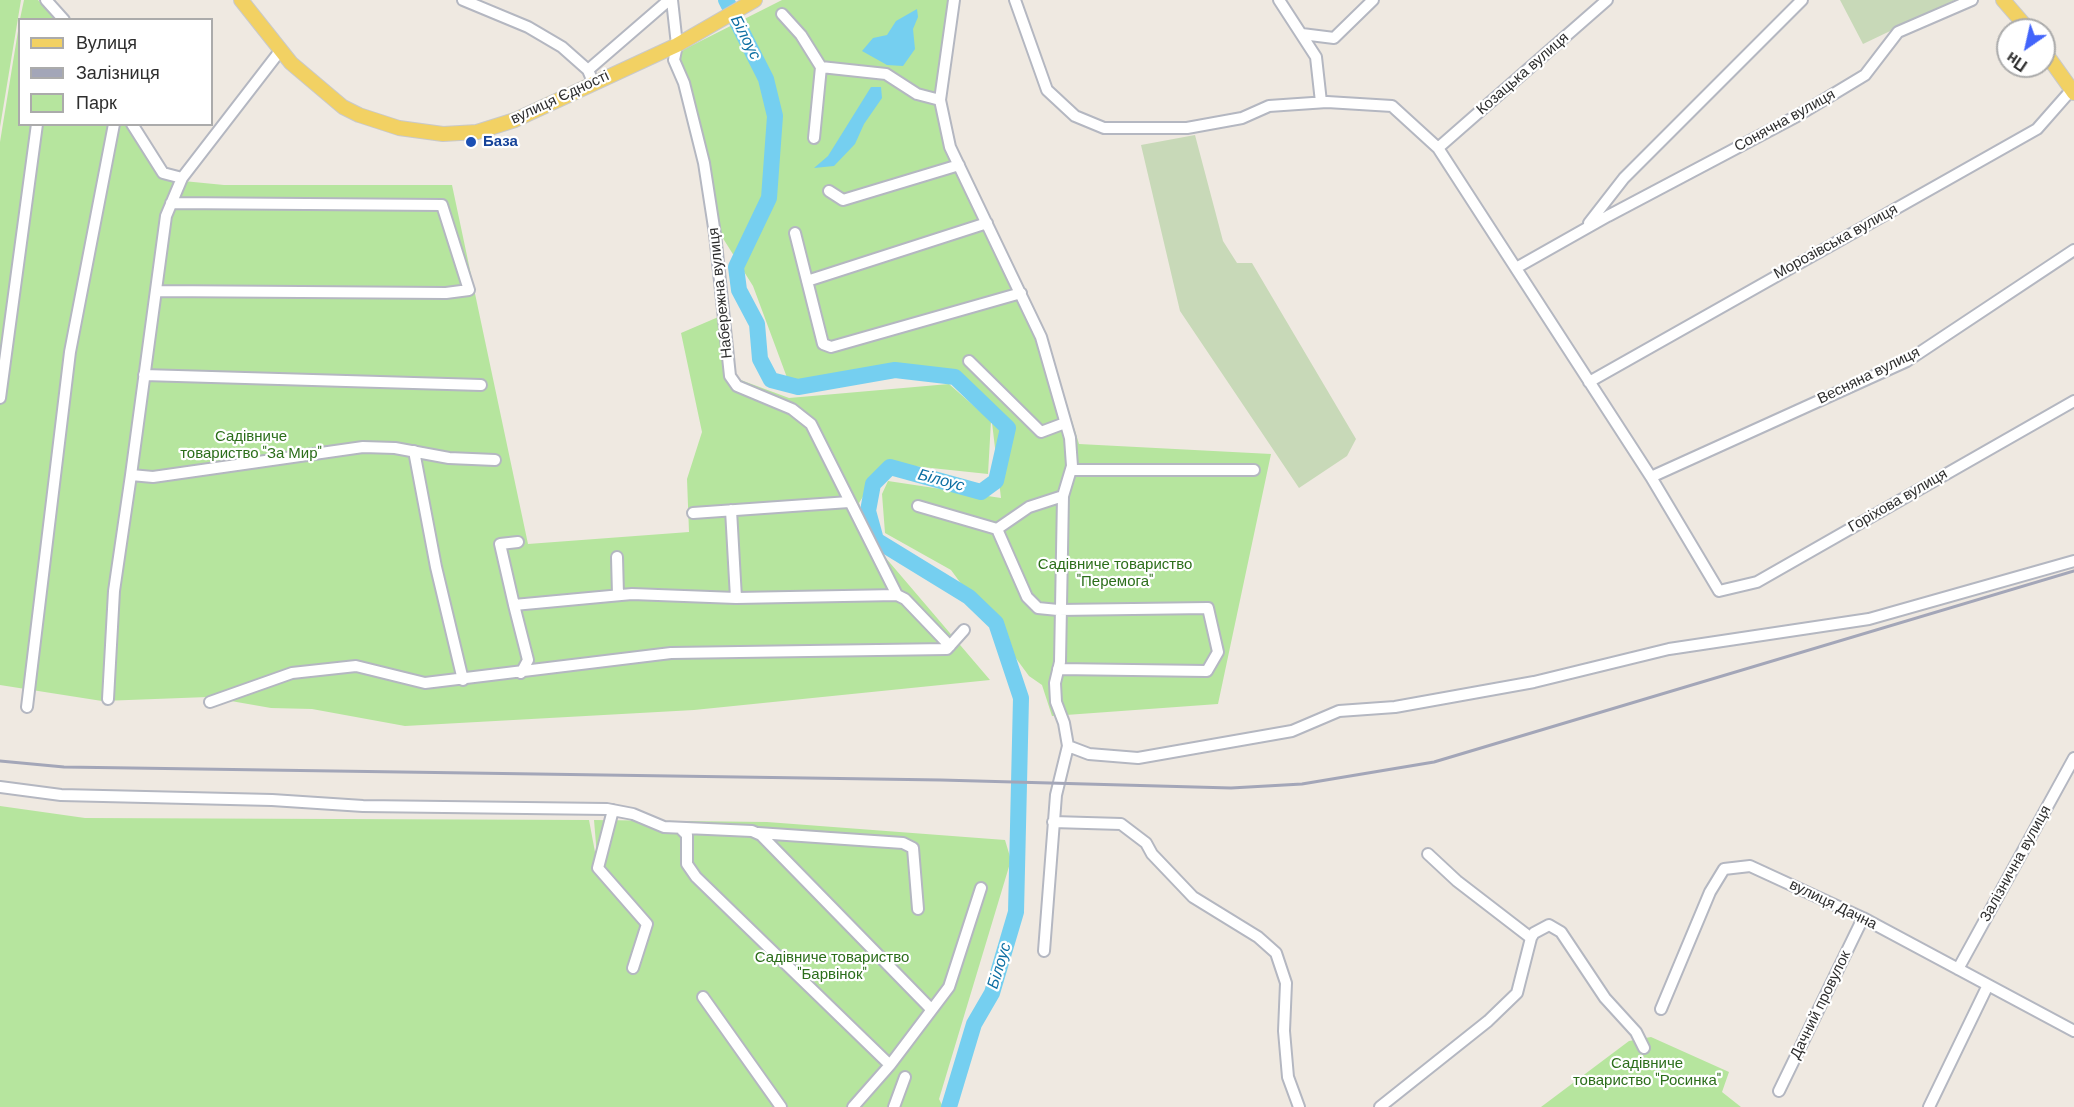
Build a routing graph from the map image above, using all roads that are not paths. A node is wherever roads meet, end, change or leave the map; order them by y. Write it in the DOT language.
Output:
graph roads {
  1 [pos="240,0"];
  2 [pos="463,0"];
  3 [pos="670,0"];
  4 [pos="755,0"];
  5 [pos="954,0"];
  6 [pos="1015,0"];
  7 [pos="1279,0"];
  8 [pos="1373,0"];
  9 [pos="1607,0"];
  10 [pos="1802,0"];
  11 [pos="1972,0"];
  12 [pos="2003,0"];
  13 [pos="50,4"];
  14 [pos="782,14"];
  15 [pos="62,18"];
  16 [pos="2018,18"];
  17 [pos="1302,34"];
  18 [pos="677,45"];
  19 [pos="280,51"];
  20 [pos="821,67"];
  21 [pos="2056,67"];
  22 [pos="590,76"];
  23 [pos="2073,90"];
  24 [pos="940,100"];
  25 [pos="1321,102"];
  26 [pos="37,126"];
  27 [pos="114,126"];
  28 [pos="133,126"];
  29 [pos="814,138"];
  30 [pos="1438,148"];
  31 [pos="959,165"];
  32 [pos="182,178"];
  33 [pos="829,191"];
  34 [pos="171,203"];
  35 [pos="987,223"];
  36 [pos="1586,228"];
  37 [pos="795,233"];
  38 [pos="2074,250"];
  39 [pos="1516,268"];
  40 [pos="807,280"];
  41 [pos="156,291"];
  42 [pos="1021,293"];
  43 [pos="969,361"];
  44 [pos="144,375"];
  45 [pos="1590,382"];
  46 [pos="481,385"];
  47 [pos="0,398"];
  48 [pos="2074,401"];
  49 [pos="1065,423"];
  50 [pos="414,451"];
  51 [pos="495,460"];
  52 [pos="1071,470"];
  53 [pos="1254,470"];
  54 [pos="131,475"];
  55 [pos="1651,477"];
  56 [pos="1063,496"];
  57 [pos="849,502"];
  58 [pos="918,506"];
  59 [pos="731,510"];
  60 [pos="693,513"];
  61 [pos="997,530"];
  62 [pos="518,542"];
  63 [pos="617,557"];
  64 [pos="2074,561"];
  65 [pos="618,595"];
  66 [pos="897,595"];
  67 [pos="736,598"];
  68 [pos="514,605"];
  69 [pos="1059,610"];
  70 [pos="964,630"];
  71 [pos="950,646"];
  72 [pos="1058,669"];
  73 [pos="521,673"];
  74 [pos="463,680"];
  75 [pos="108,699"];
  76 [pos="210,702"];
  77 [pos="27,707"];
  78 [pos="1068,746"];
  79 [pos="2074,758"];
  80 [pos="0,787"];
  81 [pos="613,810"];
  82 [pos="1053,822"];
  83 [pos="680,828"];
  84 [pos="758,833"];
  85 [pos="1428,854"];
  86 [pos="981,888"];
  87 [pos="918,909"];
  88 [pos="1863,918"];
  89 [pos="1531,938"];
  90 [pos="1044,951"];
  91 [pos="633,968"];
  92 [pos="1958,969"];
  93 [pos="1988,985"];
  94 [pos="703,997"];
  95 [pos="1661,1009"];
  96 [pos="931,1010"];
  97 [pos="2074,1031"];
  98 [pos="1644,1048"];
  99 [pos="890,1065"];
  100 [pos="905,1077"];
  101 [pos="1779,1091"];
  102 [pos="781,1107"];
  103 [pos="853,1107"];
  104 [pos="894,1107"];
  105 [pos="1299,1107"];
  106 [pos="1380,1107"];
  107 [pos="1929,1107"];
  1 -- 19 [label="main road, вулиця Єдності"];
  2 -- 22 [label="street"];
  3 -- 18 [label="street, Набережна вулиця"];
  3 -- 22 [label="street"];
  4 -- 18 [label="main road, вулиця Єдності"];
  5 -- 24 [label="street"];
  6 -- 25 [label="street"];
  7 -- 17 [label="street"];
  8 -- 17 [label="street"];
  9 -- 30 [label="street, Козацька вулиця"];
  10 -- 36 [label="street, Сонячна вулиця"];
  11 -- 36 [label="street, Сонячна вулиця"];
  12 -- 16 [label="main road"];
  13 -- 15 [label="street"];
  14 -- 20 [label="street"];
  17 -- 25 [label="street"];
  18 -- 22 [label="main road, вулиця Єдності"];
  18 -- 57 [label="street, Набережна вулиця"];
  19 -- 22 [label="main road, вулиця Єдності"];
  19 -- 32 [label="street"];
  20 -- 24 [label="street"];
  20 -- 29 [label="street"];
  21 -- 23 [label="main road"];
  23 -- 45 [label="street, Морозівська вулиця"];
  24 -- 31 [label="street"];
  25 -- 30 [label="street"];
  26 -- 47 [label="street"];
  27 -- 77 [label="street"];
  28 -- 32 [label="street"];
  30 -- 39 [label="street"];
  31 -- 33 [label="street"];
  31 -- 35 [label="street"];
  32 -- 34 [label="street"];
  34 -- 41 [label="street"];
  34 -- 41 [label="street"];
  35 -- 40 [label="street"];
  35 -- 42 [label="street"];
  36 -- 39 [label="street, Сонячна вулиця"];
  37 -- 40 [label="street"];
  38 -- 55 [label="street, Весняна вулиця"];
  39 -- 45 [label="street"];
  40 -- 42 [label="street"];
  41 -- 44 [label="street"];
  42 -- 49 [label="street"];
  43 -- 49 [label="street"];
  44 -- 46 [label="street"];
  44 -- 54 [label="street"];
  45 -- 55 [label="street"];
  48 -- 55 [label="street, Горіхова вулиця"];
  49 -- 52 [label="street"];
  50 -- 51 [label="street"];
  50 -- 54 [label="street"];
  50 -- 74 [label="street"];
  52 -- 53 [label="street"];
  52 -- 56 [label="street"];
  54 -- 75 [label="street"];
  56 -- 61 [label="street"];
  56 -- 69 [label="street"];
  57 -- 59 [label="street"];
  57 -- 66 [label="street, Набережна вулиця"];
  58 -- 61 [label="street"];
  59 -- 60 [label="street"];
  59 -- 67 [label="street"];
  61 -- 69 [label="street"];
  62 -- 68 [label="street"];
  63 -- 65 [label="street"];
  64 -- 78 [label="street"];
  65 -- 67 [label="street"];
  65 -- 68 [label="street"];
  66 -- 67 [label="street"];
  66 -- 71 [label="street"];
  68 -- 73 [label="street"];
  69 -- 72 [label="street"];
  69 -- 72 [label="street"];
  70 -- 71 [label="street"];
  71 -- 73 [label="street"];
  72 -- 78 [label="street"];
  73 -- 74 [label="street"];
  74 -- 76 [label="street"];
  78 -- 82 [label="street"];
  79 -- 92 [label="street, Залізнична вулиця"];
  80 -- 81 [label="street"];
  81 -- 83 [label="street"];
  81 -- 91 [label="street"];
  82 -- 90 [label="street"];
  82 -- 105 [label="street"];
  83 -- 84 [label="street"];
  83 -- 99 [label="street"];
  84 -- 87 [label="street"];
  84 -- 96 [label="street"];
  85 -- 89 [label="street"];
  86 -- 96 [label="street"];
  88 -- 92 [label="street, вулиця Дачна"];
  88 -- 95 [label="street, вулиця Дачна"];
  88 -- 101 [label="street, Дачний провулок"];
  89 -- 98 [label="street"];
  89 -- 106 [label="street"];
  92 -- 93 [label="street, вулиця Дачна"];
  93 -- 97 [label="street, вулиця Дачна"];
  93 -- 107 [label="street"];
  94 -- 102 [label="street"];
  96 -- 99 [label="street"];
  99 -- 103 [label="street"];
  100 -- 104 [label="street"];
}
